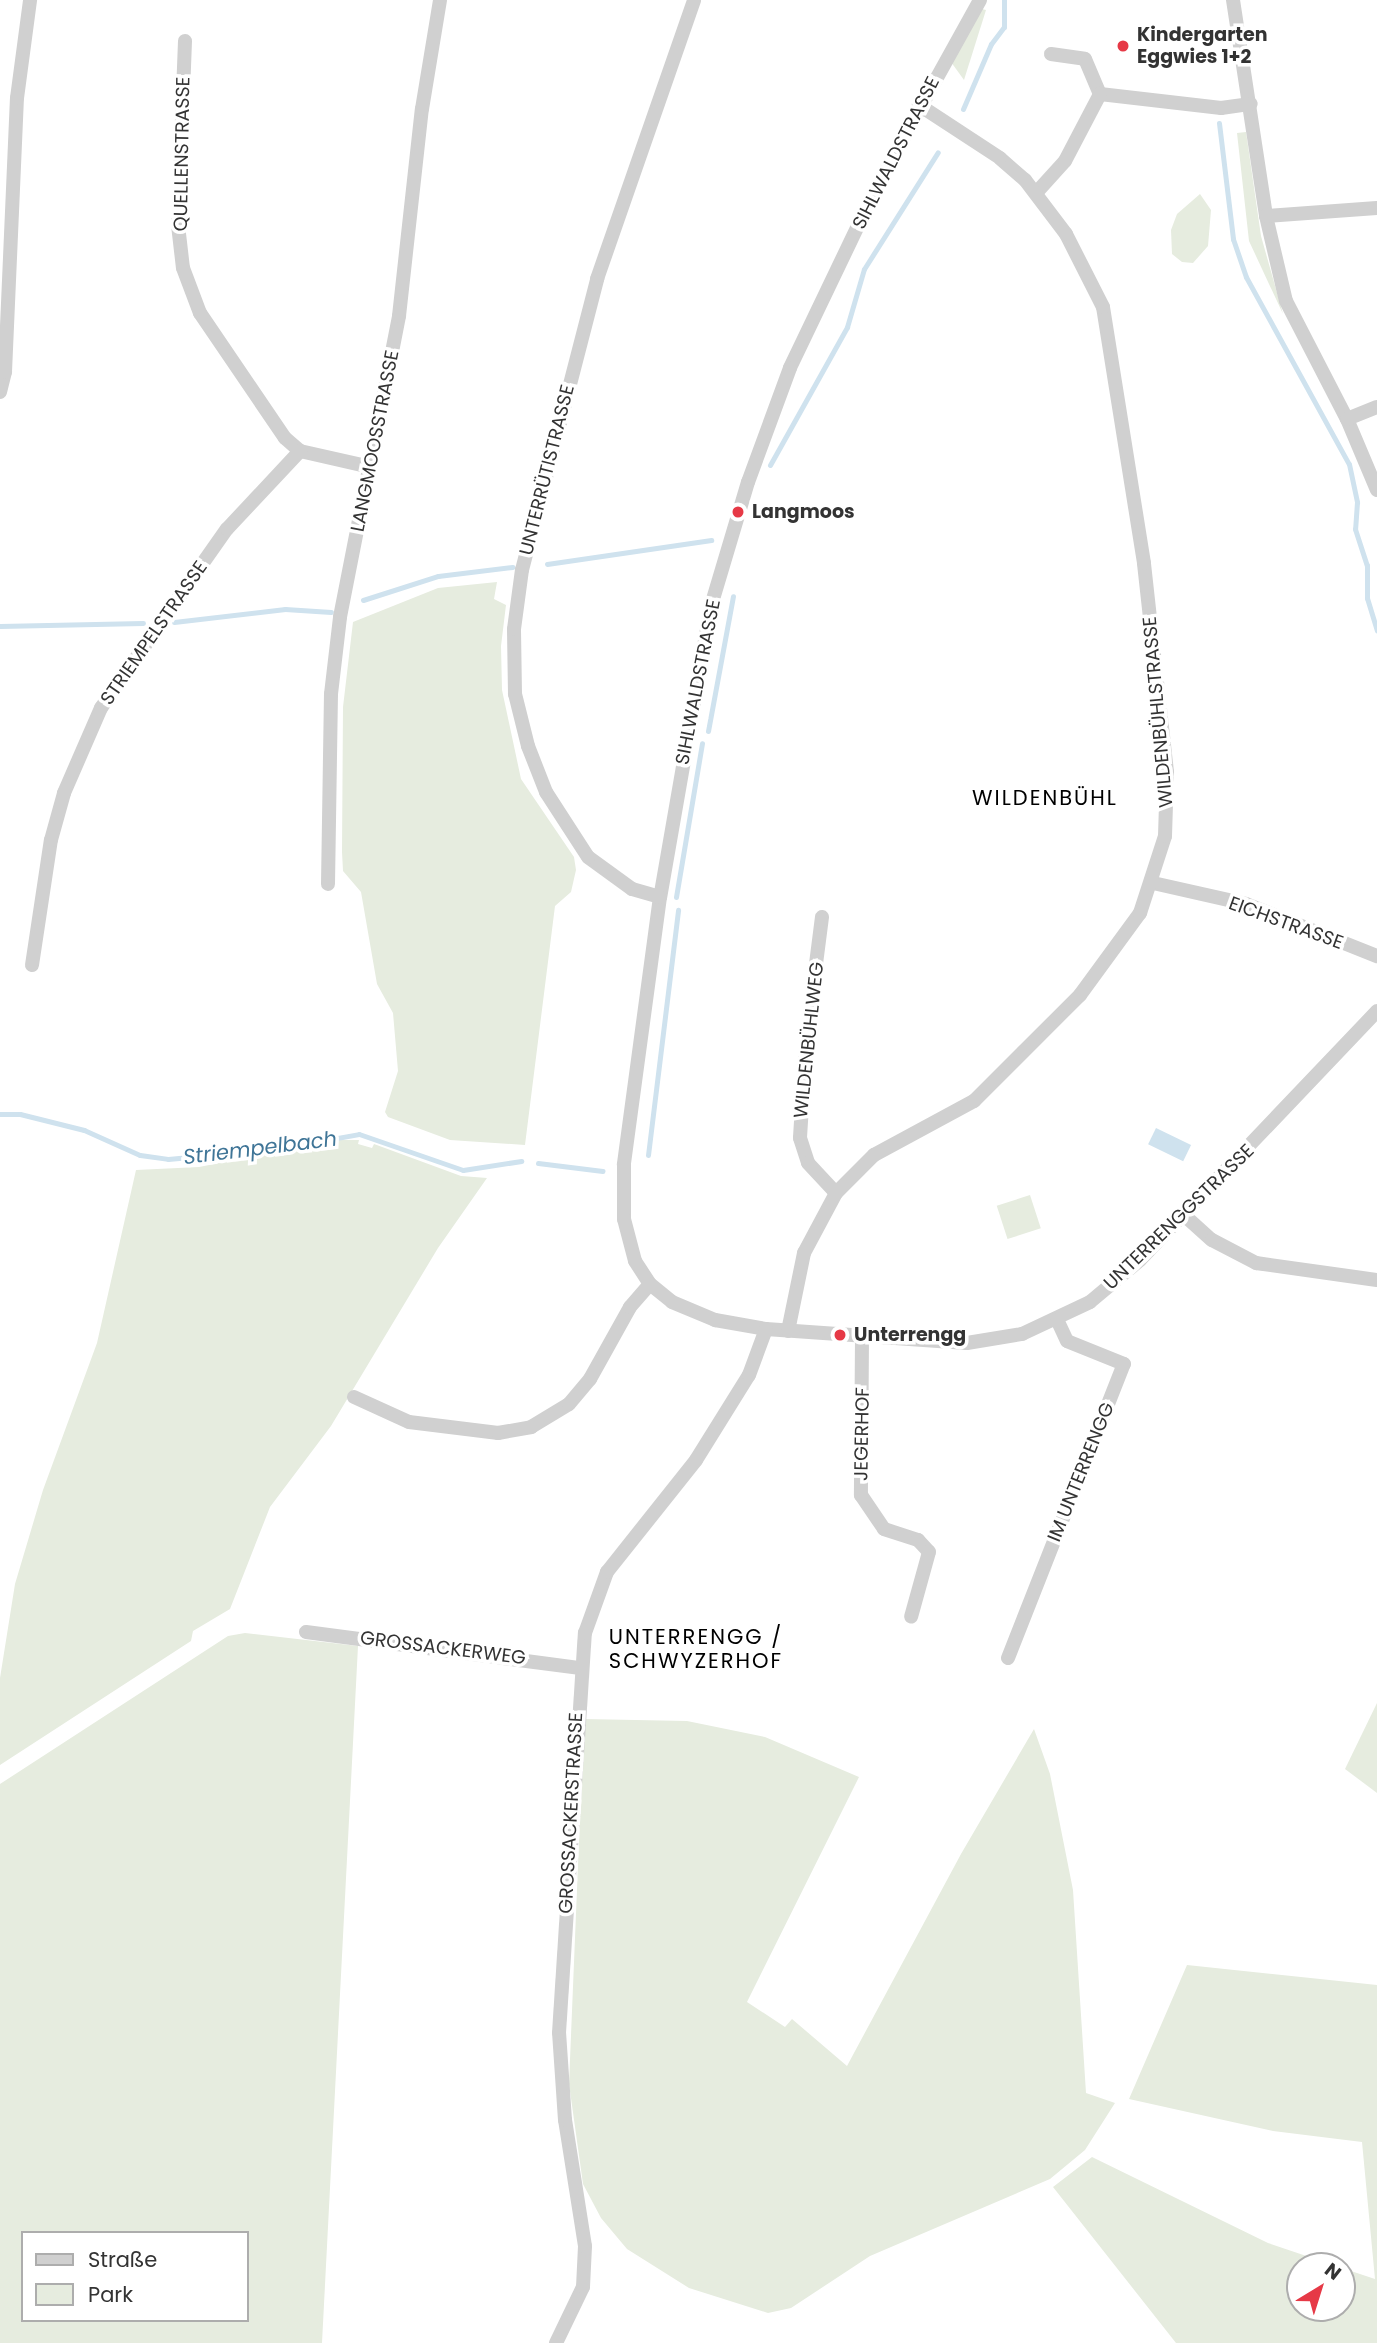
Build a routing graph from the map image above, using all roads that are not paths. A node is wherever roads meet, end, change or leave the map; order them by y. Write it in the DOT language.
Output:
graph roads {
  1 [pos="30,0"];
  2 [pos="440,0"];
  3 [pos="695,0"];
  4 [pos="980,0"];
  5 [pos="1233,0"];
  6 [pos="185,41"];
  7 [pos="1051,54"];
  8 [pos="1100,94"];
  9 [pos="1251,104"];
  10 [pos="919,105"];
  11 [pos="1036,193"];
  12 [pos="1377,208"];
  13 [pos="1266,216"];
  14 [pos="0,392"];
  15 [pos="1377,407"];
  16 [pos="1347,419"];
  17 [pos="300,451"];
  18 [pos="371,467"];
  19 [pos="1377,490"];
  20 [pos="1153,883"];
  21 [pos="328,884"];
  22 [pos="660,897"];
  23 [pos="822,917"];
  24 [pos="1377,956"];
  25 [pos="32,965"];
  26 [pos="1377,1011"];
  27 [pos="836,1193"];
  28 [pos="1185,1216"];
  29 [pos="1377,1280"];
  30 [pos="650,1284"];
  31 [pos="1057,1320"];
  32 [pos="766,1329"];
  33 [pos="788,1331"];
  34 [pos="862,1336"];
  35 [pos="354,1397"];
  36 [pos="911,1617"];
  37 [pos="306,1632"];
  38 [pos="1008,1658"];
  39 [pos="579,1668"];
  40 [pos="556,2343"];
  1 -- 14 [label="street"];
  2 -- 18 [label="street, LANGMOOSSTRASSE"];
  3 -- 22 [label="street, UNTERRÜTISTRASSE"];
  4 -- 10 [label="street, SIHLWALDSTRASSE"];
  5 -- 9 [label="street"];
  6 -- 17 [label="street, QUELLENSTRASSE"];
  7 -- 8 [label="street"];
  8 -- 9 [label="street"];
  8 -- 11 [label="street"];
  9 -- 13 [label="street"];
  10 -- 11 [label="street, WILDENBÜHLSTRASSE"];
  10 -- 22 [label="street, SIHLWALDSTRASSE"];
  11 -- 20 [label="street, WILDENBÜHLSTRASSE"];
  12 -- 13 [label="street"];
  13 -- 16 [label="street"];
  15 -- 16 [label="street"];
  16 -- 19 [label="street"];
  17 -- 18 [label="street"];
  17 -- 25 [label="street, STRIEMPELSTRASSE"];
  18 -- 21 [label="street, LANGMOOSSTRASSE"];
  20 -- 24 [label="street, EICHSTRASSE"];
  20 -- 27 [label="street, WILDENBÜHLSTRASSE"];
  22 -- 30 [label="street, SIHLWALDSTRASSE"];
  23 -- 27 [label="street, WILDENBÜHLWEG"];
  26 -- 28 [label="street, UNTERRENGGSTRASSE"];
  27 -- 33 [label="street, WILDENBÜHLSTRASSE"];
  28 -- 29 [label="street"];
  28 -- 31 [label="street, UNTERRENGGSTRASSE"];
  30 -- 32 [label="street, SIHLWALDSTRASSE"];
  30 -- 35 [label="street"];
  31 -- 34 [label="street, UNTERRENGGSTRASSE"];
  31 -- 38 [label="street, IM UNTERRENGG"];
  32 -- 33 [label="street, UNTERRENGGSTRASSE"];
  32 -- 39 [label="street, GROSSACKERSTRASSE"];
  33 -- 34 [label="street, UNTERRENGGSTRASSE"];
  34 -- 36 [label="street, JEGERHOF"];
  37 -- 39 [label="street, GROSSACKERWEG"];
  39 -- 40 [label="street, GROSSACKERSTRASSE"];
}
